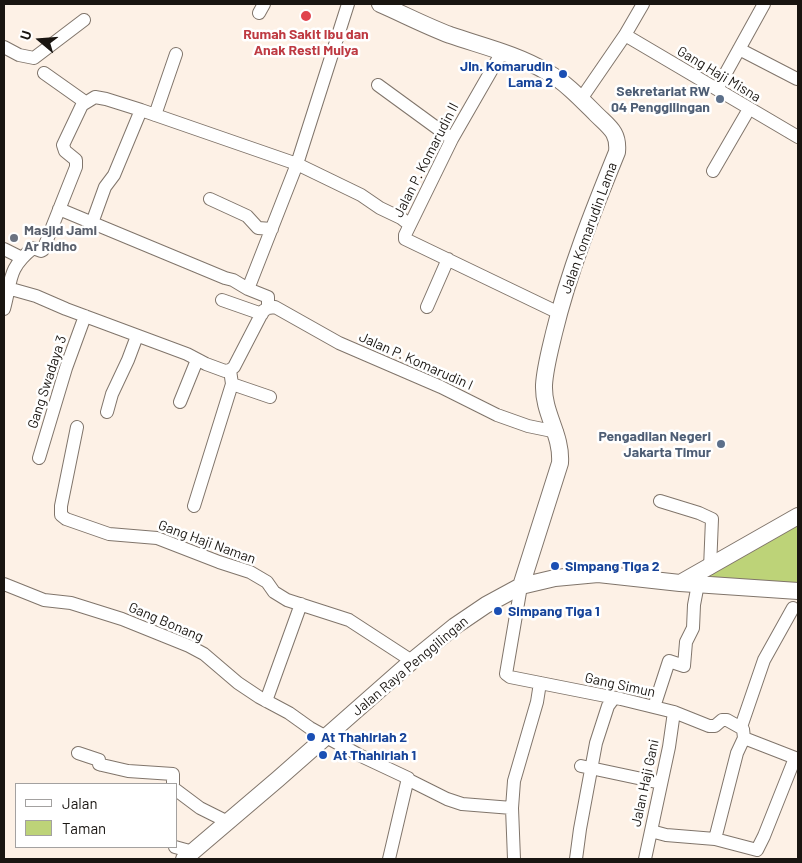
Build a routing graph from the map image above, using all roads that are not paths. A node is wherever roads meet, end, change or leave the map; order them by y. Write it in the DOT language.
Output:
graph roads {
  1 [pos="348,4"];
  2 [pos="380,4"];
  3 [pos="644,4"];
  4 [pos="764,4"];
  5 [pos="84,20"];
  6 [pos="626,35"];
  7 [pos="4,47"];
  8 [pos="739,49"];
  9 [pos="502,52"];
  10 [pos="176,54"];
  11 [pos="44,73"];
  12 [pos="797,79"];
  13 [pos="378,85"];
  14 [pos="717,89"];
  15 [pos="581,99"];
  16 [pos="85,102"];
  17 [pos="749,109"];
  18 [pos="141,110"];
  19 [pos="155,115"];
  20 [pos="798,137"];
  21 [pos="452,139"];
  22 [pos="297,164"];
  23 [pos="713,170"];
  24 [pos="210,199"];
  25 [pos="59,208"];
  26 [pos="92,223"];
  27 [pos="410,225"];
  28 [pos="272,229"];
  29 [pos="4,248"];
  30 [pos="22,258"];
  31 [pos="448,259"];
  32 [pos="6,288"];
  33 [pos="248,289"];
  34 [pos="222,300"];
  35 [pos="426,307"];
  36 [pos="4,309"];
  37 [pos="265,311"];
  38 [pos="559,313"];
  39 [pos="86,316"];
  40 [pos="137,336"];
  41 [pos="197,360"];
  42 [pos="230,370"];
  43 [pos="232,384"];
  44 [pos="270,397"];
  45 [pos="180,402"];
  46 [pos="108,412"];
  47 [pos="77,427"];
  48 [pos="557,432"];
  49 [pos="39,458"];
  50 [pos="660,501"];
  51 [pos="194,506"];
  52 [pos="798,516"];
  53 [pos="710,568"];
  54 [pos="680,583"];
  55 [pos="4,584"];
  56 [pos="698,584"];
  57 [pos="521,586"];
  58 [pos="798,591"];
  59 [pos="301,604"];
  60 [pos="793,608"];
  61 [pos="412,662"];
  62 [pos="540,683"];
  63 [pos="614,698"];
  64 [pos="266,700"];
  65 [pos="654,708"];
  66 [pos="674,712"];
  67 [pos="742,732"];
  68 [pos="326,737"];
  69 [pos="78,753"];
  70 [pos="797,758"];
  71 [pos="586,767"];
  72 [pos="409,780"];
  73 [pos="173,783"];
  74 [pos="661,783"];
  75 [pos="178,792"];
  76 [pos="512,808"];
  77 [pos="228,822"];
  78 [pos="651,832"];
  79 [pos="715,839"];
  80 [pos="176,848"];
  81 [pos="758,855"];
  82 [pos="188,856"];
  83 [pos="389,859"];
  84 [pos="514,859"];
  85 [pos="576,859"];
  86 [pos="645,859"];
  1 -- 22 [label="street"];
  2 -- 9 [label="main road, Jalan Komarudin Lama"];
  3 -- 6 [label="street"];
  4 -- 8 [label="street"];
  5 -- 7 [label="street"];
  6 -- 14 [label="street, Gang Haji Misna"];
  6 -- 15 [label="street"];
  8 -- 12 [label="street"];
  8 -- 14 [label="street"];
  9 -- 15 [label="main road, Jalan Komarudin Lama"];
  9 -- 21 [label="street, Jalan P. Komarudin II"];
  10 -- 19 [label="street"];
  11 -- 16 [label="street"];
  13 -- 21 [label="street"];
  14 -- 17 [label="street, Gang Haji Misna"];
  15 -- 38 [label="main road, Jalan Komarudin Lama"];
  16 -- 18 [label="street"];
  16 -- 25 [label="street"];
  17 -- 20 [label="street, Gang Haji Misna"];
  17 -- 23 [label="street"];
  18 -- 19 [label="street"];
  18 -- 26 [label="street"];
  19 -- 22 [label="street"];
  21 -- 27 [label="street, Jalan P. Komarudin II"];
  22 -- 27 [label="street"];
  22 -- 28 [label="street"];
  24 -- 28 [label="street"];
  25 -- 26 [label="street"];
  25 -- 30 [label="street"];
  26 -- 33 [label="street"];
  27 -- 31 [label="street, Jalan P. Komarudin II"];
  28 -- 33 [label="street"];
  29 -- 30 [label="street"];
  30 -- 32 [label="street"];
  31 -- 35 [label="street"];
  31 -- 38 [label="street, Jalan P. Komarudin II"];
  32 -- 36 [label="street"];
  32 -- 39 [label="street"];
  33 -- 37 [label="street"];
  34 -- 37 [label="street, Jalan P. Komarudin I"];
  37 -- 42 [label="street"];
  37 -- 48 [label="street, Jalan P. Komarudin I"];
  38 -- 48 [label="main road, Jalan Komarudin Lama"];
  39 -- 40 [label="street"];
  39 -- 49 [label="street, Gang Swadaya 3"];
  40 -- 41 [label="street"];
  40 -- 46 [label="street"];
  41 -- 42 [label="street"];
  41 -- 45 [label="street"];
  42 -- 43 [label="street"];
  43 -- 44 [label="street"];
  43 -- 51 [label="street"];
  47 -- 59 [label="street, Gang Haji Naman"];
  48 -- 57 [label="main road, Jalan Komarudin Lama"];
  50 -- 53 [label="street"];
  52 -- 53 [label="main road"];
  53 -- 54 [label="main road"];
  54 -- 56 [label="main road, Jalan Raya Penggilingan"];
  54 -- 57 [label="main road, Jalan Raya Penggilingan"];
  55 -- 64 [label="street, Gang Bonang"];
  56 -- 58 [label="main road, Jalan Raya Penggilingan"];
  56 -- 65 [label="street"];
  57 -- 61 [label="main road, Jalan Raya Penggilingan"];
  57 -- 62 [label="street, Gang Simun"];
  59 -- 61 [label="street, Gang Haji Naman"];
  59 -- 64 [label="street"];
  60 -- 67 [label="street"];
  61 -- 68 [label="main road, Jalan Raya Penggilingan"];
  62 -- 63 [label="street, Gang Simun"];
  62 -- 76 [label="street"];
  63 -- 65 [label="street, Gang Simun"];
  63 -- 71 [label="street"];
  64 -- 68 [label="street, Gang Bonang"];
  65 -- 66 [label="street, Gang Simun"];
  66 -- 67 [label="street, Gang Simun"];
  66 -- 74 [label="street, Jalan Haji Gani"];
  67 -- 70 [label="street, Gang Simun"];
  67 -- 79 [label="street"];
  68 -- 72 [label="street, Gang Bonang"];
  68 -- 77 [label="main road, Jalan Raya Penggilingan"];
  69 -- 73 [label="street"];
  70 -- 81 [label="street"];
  71 -- 74 [label="street"];
  71 -- 85 [label="street"];
  72 -- 76 [label="street, Gang Bonang"];
  72 -- 83 [label="street"];
  74 -- 78 [label="street, Jalan Haji Gani"];
  75 -- 77 [label="street"];
  76 -- 84 [label="street"];
  77 -- 82 [label="main road, Jalan Raya Penggilingan"];
  78 -- 79 [label="street"];
  78 -- 86 [label="street, Jalan Haji Gani"];
  79 -- 81 [label="street"];
  80 -- 82 [label="street"];
}
